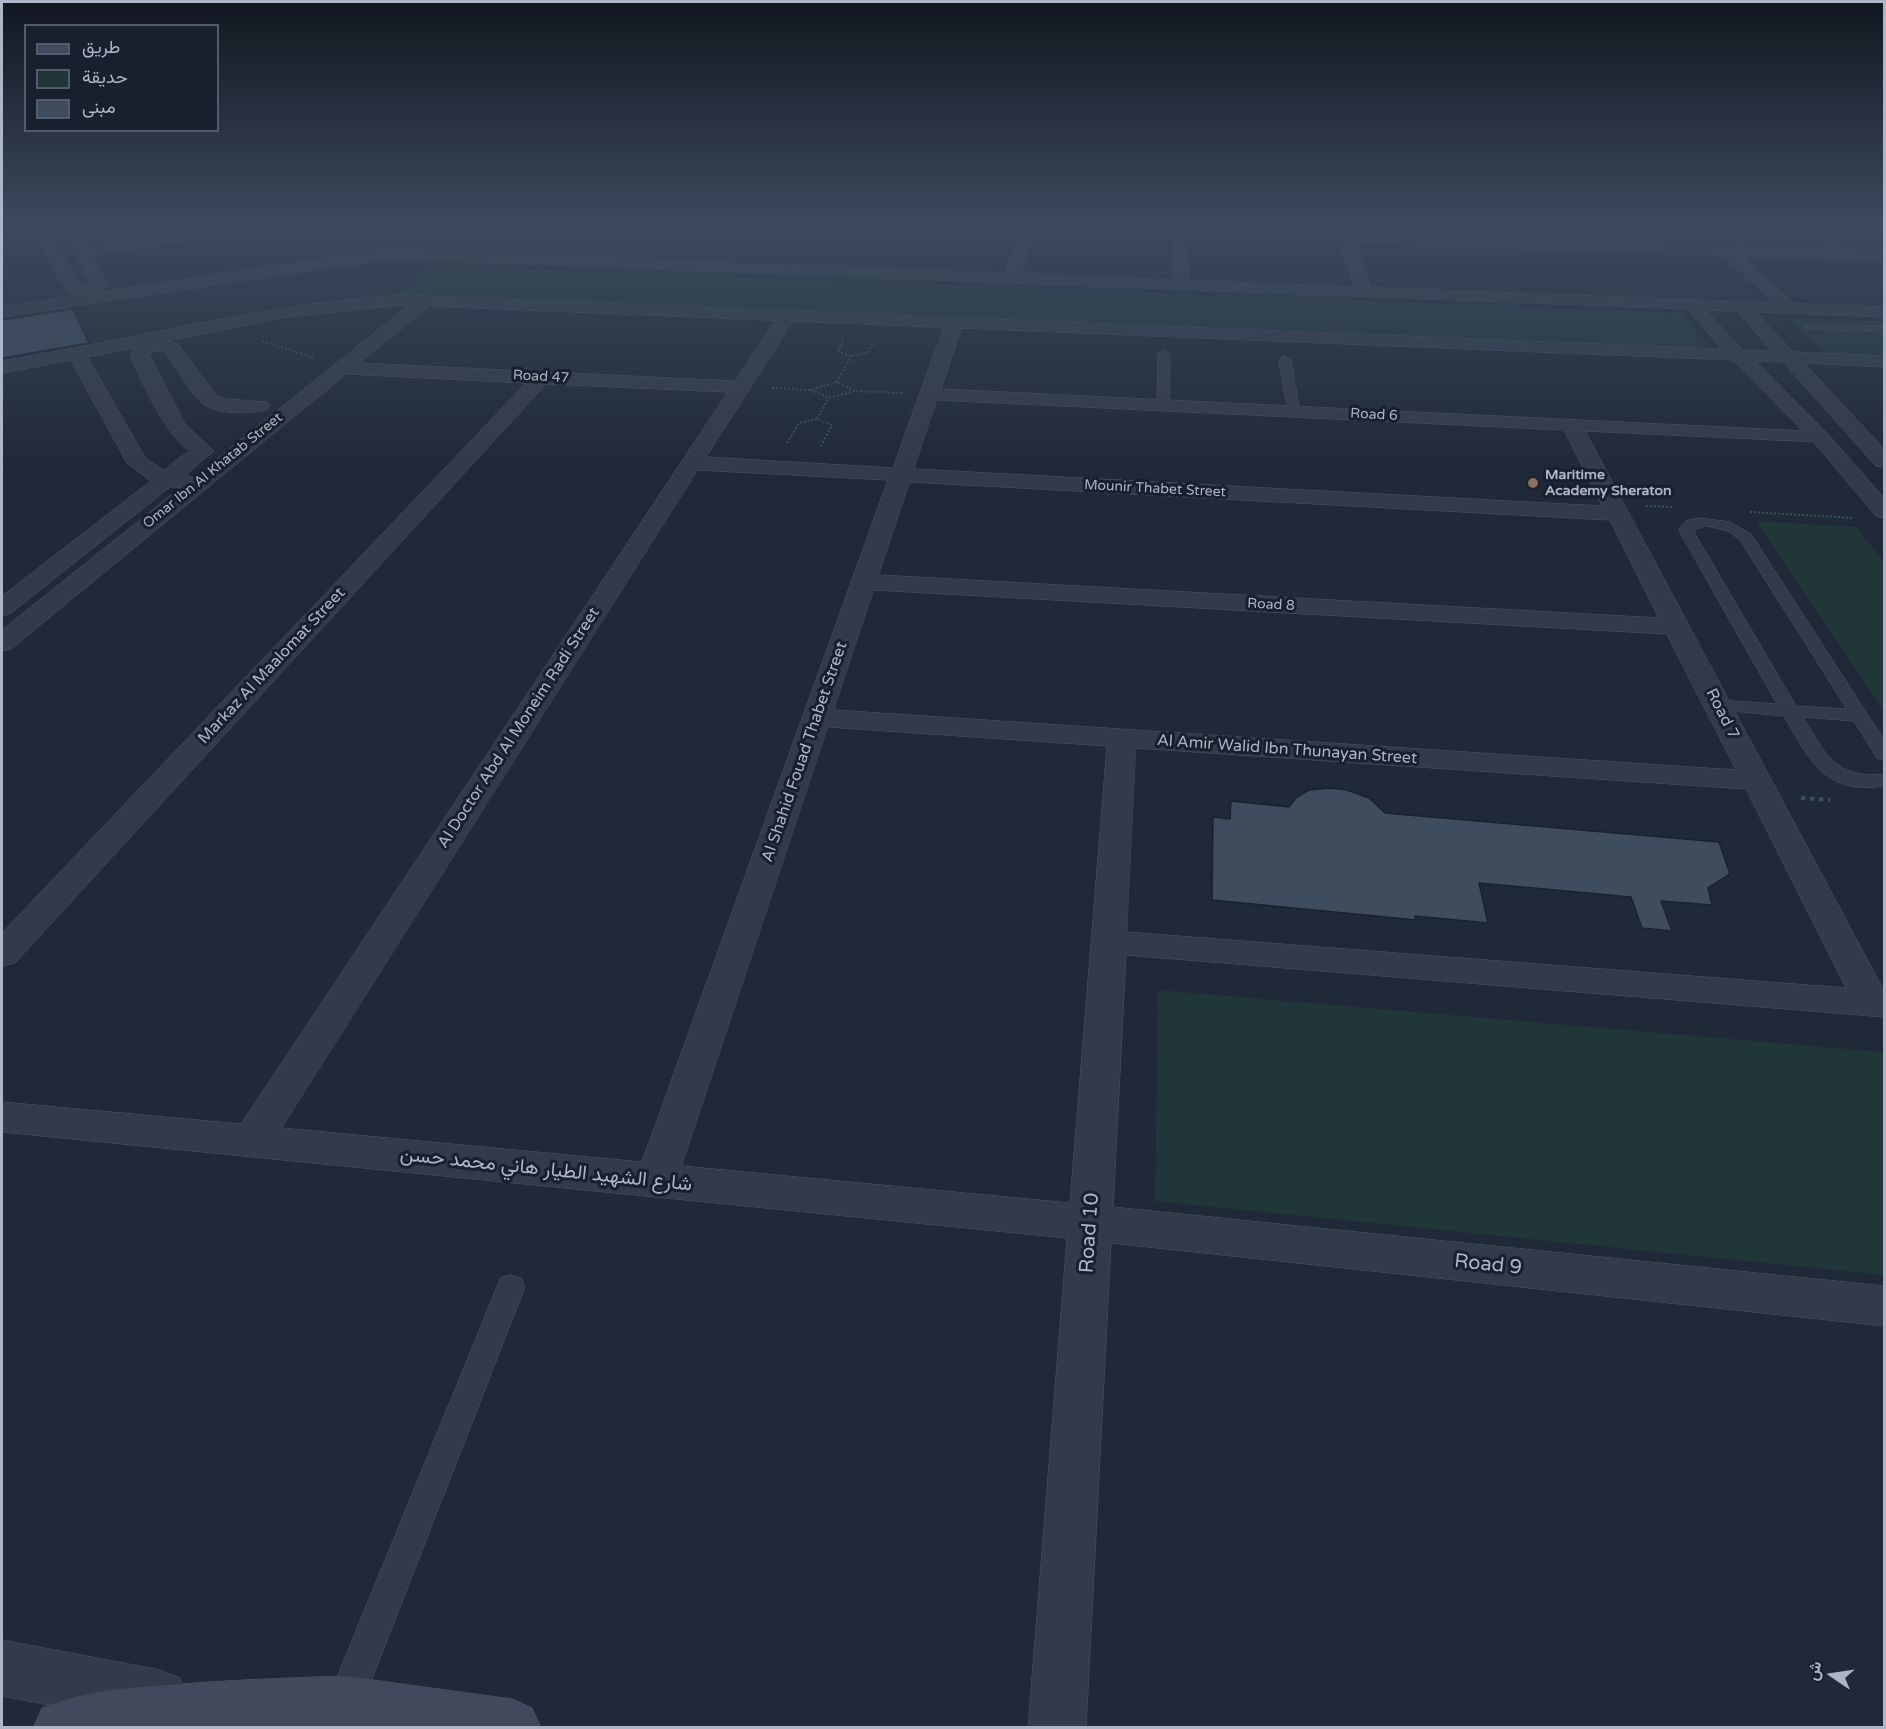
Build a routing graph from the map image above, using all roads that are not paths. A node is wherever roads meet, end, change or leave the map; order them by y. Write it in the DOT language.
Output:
graph roads {
  1 [pos="30,307"];
  2 [pos="106,307"];
  3 [pos="335,307"];
  4 [pos="405,307"];
  5 [pos="570,307"];
  6 [pos="1694,307"];
  7 [pos="1734,307"];
  8 [pos="1742,307"];
  9 [pos="1789,308"];
  10 [pos="1809,309"];
  11 [pos="2,312"];
  12 [pos="112,312"];
  13 [pos="1884,312"];
  14 [pos="787,316"];
  15 [pos="954,322"];
  16 [pos="128,326"];
  17 [pos="1810,327"];
  18 [pos="1827,327"];
  19 [pos="1884,330"];
  20 [pos="147,343"];
  21 [pos="1164,354"];
  22 [pos="1737,354"];
  23 [pos="77,355"];
  24 [pos="1786,357"];
  25 [pos="1285,360"];
  26 [pos="1884,361"];
  27 [pos="331,364"];
  28 [pos="2,367"];
  29 [pos="542,377"];
  30 [pos="295,380"];
  31 [pos="740,387"];
  32 [pos="278,393"];
  33 [pos="929,394"];
  34 [pos="223,405"];
  35 [pos="1162,405"];
  36 [pos="260,406"];
  37 [pos="1294,411"];
  38 [pos="170,416"];
  39 [pos="1572,424"];
  40 [pos="1819,436"];
  41 [pos="219,438"];
  42 [pos="235,453"];
  43 [pos="1884,461"];
  44 [pos="692,463"];
  45 [pos="902,474"];
  46 [pos="165,480"];
  47 [pos="199,482"];
  48 [pos="1884,511"];
  49 [pos="1618,514"];
  50 [pos="864,582"];
  51 [pos="2,608"];
  52 [pos="1678,627"];
  53 [pos="2,643"];
  54 [pos="1718,705"];
  55 [pos="1790,711"];
  56 [pos="1860,716"];
  57 [pos="817,718"];
  58 [pos="1122,739"];
  59 [pos="1884,754"];
  60 [pos="1884,780"];
  61 [pos="1761,788"];
  62 [pos="1109,942"];
  63 [pos="2,954"];
  64 [pos="1879,1004"];
  65 [pos="2,1117"];
  66 [pos="252,1141"];
  67 [pos="656,1181"];
  68 [pos="1091,1223"];
  69 [pos="511,1287"];
  70 [pos="1884,1306"];
  71 [pos="2,1668"];
  72 [pos="344,1704"];
  73 [pos="218,1709"];
  74 [pos="62,1728"];
  75 [pos="512,1728"];
  76 [pos="1058,1728"];
  1 -- 11 [label="street"];
  2 -- 12 [label="street"];
  3 -- 20 [label="street"];
  4 -- 27 [label="street, Omar Ibn Al Khatab Street"];
  5 -- 14 [label="street"];
  6 -- 22 [label="street"];
  7 -- 8 [label="street"];
  8 -- 9 [label="street"];
  8 -- 24 [label="street"];
  9 -- 10 [label="street"];
  10 -- 13 [label="street"];
  10 -- 18 [label="lane"];
  14 -- 15 [label="street"];
  14 -- 31 [label="street, Al Doctor Abd Al Moneim Radi Street"];
  15 -- 22 [label="street"];
  15 -- 33 [label="street, Al Shahid Fouad Thabet Street"];
  16 -- 20 [label="street"];
  17 -- 18 [label="lane"];
  18 -- 19 [label="lane"];
  20 -- 23 [label="street"];
  20 -- 34 [label="street"];
  20 -- 38 [label="street"];
  21 -- 35 [label="lane"];
  22 -- 24 [label="street"];
  22 -- 40 [label="street"];
  23 -- 28 [label="street"];
  23 -- 46 [label="street"];
  24 -- 26 [label="street"];
  24 -- 43 [label="street"];
  25 -- 37 [label="lane"];
  27 -- 29 [label="street, Road 47"];
  27 -- 30 [label="street, Omar Ibn Al Khatab Street"];
  27 -- 42 [label="street, Omar Ibn Al Khatab Street"];
  29 -- 31 [label="street, Road 47"];
  29 -- 63 [label="street, Markaz Al Maalomat Street"];
  31 -- 44 [label="street, Al Doctor Abd Al Moneim Radi Street"];
  32 -- 36 [label="street, Omar Ibn Al Khatab Street"];
  33 -- 35 [label="street, Road 6"];
  33 -- 45 [label="street, Al Shahid Fouad Thabet Street"];
  34 -- 36 [label="street"];
  34 -- 38 [label="street"];
  35 -- 37 [label="street, Road 6"];
  36 -- 41 [label="street, Omar Ibn Al Khatab Street"];
  37 -- 39 [label="street, Road 6"];
  38 -- 41 [label="street"];
  39 -- 40 [label="street, Road 6"];
  39 -- 49 [label="street, Road 7"];
  40 -- 48 [label="street"];
  41 -- 42 [label="street"];
  41 -- 46 [label="street, Omar Ibn Al Khatab Street"];
  42 -- 47 [label="street, Omar Ibn Al Khatab Street"];
  44 -- 45 [label="street, Mounir Thabet Street"];
  44 -- 66 [label="street, Al Doctor Abd Al Moneim Radi Street"];
  45 -- 49 [label="street, Mounir Thabet Street"];
  45 -- 50 [label="street, Al Shahid Fouad Thabet Street"];
  46 -- 47 [label="street"];
  46 -- 51 [label="street, Omar Ibn Al Khatab Street"];
  47 -- 53 [label="street, Omar Ibn Al Khatab Street"];
  49 -- 52 [label="street, Road 7"];
  50 -- 52 [label="street, Road 8"];
  50 -- 57 [label="street, Al Shahid Fouad Thabet Street"];
  52 -- 54 [label="street, Road 7"];
  54 -- 55 [label="lane"];
  54 -- 61 [label="street, Road 7"];
  55 -- 56 [label="lane"];
  55 -- 56 [label="lane"];
  55 -- 60 [label="lane"];
  56 -- 59 [label="lane"];
  57 -- 58 [label="street, Al Amir Walid Ibn Thunayan Street"];
  57 -- 67 [label="street, Al Shahid Fouad Thabet Street"];
  58 -- 61 [label="street, Al Amir Walid Ibn Thunayan Street"];
  58 -- 62 [label="street, Road 10"];
  61 -- 64 [label="street, Road 7"];
  62 -- 64 [label="street"];
  62 -- 68 [label="street, Road 10"];
  65 -- 66 [label="street, شارع الشهيد الطيار هاني محمد حسن"];
  66 -- 67 [label="street, شارع الشهيد الطيار هاني محمد حسن"];
  67 -- 68 [label="street, شارع الشهيد الطيار هاني محمد حسن"];
  68 -- 70 [label="street, Road 9"];
  68 -- 76 [label="street, Road 10"];
  69 -- 72 [label="lane"];
  71 -- 73 [label="street"];
  72 -- 73 [label="main road"];
  72 -- 75 [label="main road"];
  73 -- 74 [label="main road"];
}
